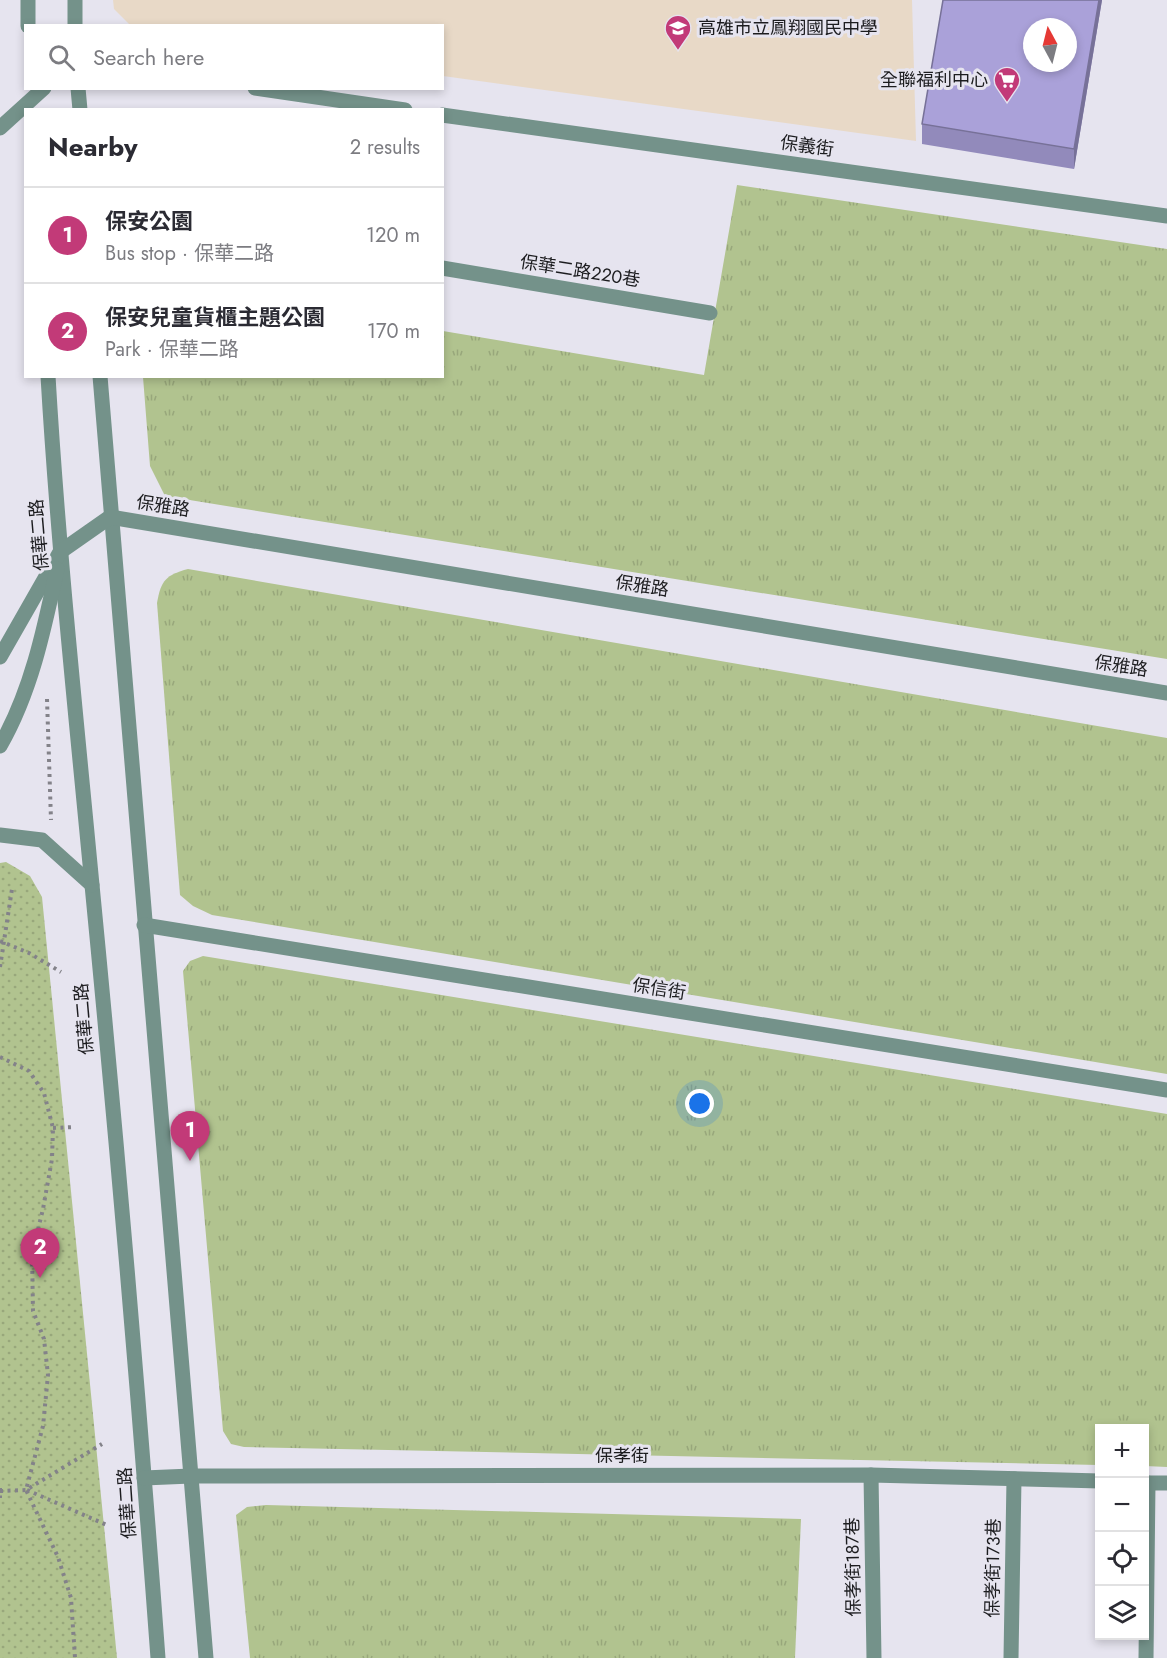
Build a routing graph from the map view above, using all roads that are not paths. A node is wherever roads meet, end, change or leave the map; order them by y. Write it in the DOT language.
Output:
graph roads {
  1 [pos="28,0"];
  2 [pos="75,0"];
  3 [pos="28,24"];
  4 [pos="75,24"];
  5 [pos="78,90"];
  6 [pos="269,90"];
  7 [pos="35,96"];
  8 [pos="80,108"];
  9 [pos="391,108"];
  10 [pos="444,115"];
  11 [pos="0,128"];
  12 [pos="1167,216"];
  13 [pos="444,268"];
  14 [pos="710,313"];
  15 [pos="48,378"];
  16 [pos="100,378"];
  17 [pos="111,517"];
  18 [pos="60,552"];
  19 [pos="0,657"];
  20 [pos="1167,693"];
  21 [pos="0,746"];
  22 [pos="0,835"];
  23 [pos="92,885"];
  24 [pos="144,925"];
  25 [pos="1167,1090"];
  26 [pos="871,1475"];
  27 [pos="190,1476"];
  28 [pos="144,1478"];
  29 [pos="1014,1479"];
  30 [pos="1095,1481"];
  31 [pos="1149,1483"];
  32 [pos="1167,1483"];
  33 [pos="1146,1532"];
  34 [pos="158,1658"];
  35 [pos="206,1658"];
  36 [pos="874,1658"];
  37 [pos="1011,1658"];
  38 [pos="1146,1658"];
  1 -- 3 [label="street"];
  2 -- 4 [label="street"];
  5 -- 8 [label="street"];
  6 -- 9 [label="street"];
  7 -- 11 [label="street"];
  10 -- 12 [label="street, 保義街"];
  13 -- 14 [label="street, 保華二路220巷"];
  15 -- 18 [label="street, 保華二路"];
  16 -- 17 [label="street"];
  17 -- 18 [label="street"];
  17 -- 20 [label="street, 保雅路"];
  17 -- 24 [label="street"];
  18 -- 19 [label="street"];
  18 -- 21 [label="street"];
  18 -- 23 [label="street, 保華二路"];
  22 -- 23 [label="street"];
  23 -- 28 [label="street, 保華二路"];
  24 -- 25 [label="street, 保信街"];
  24 -- 27 [label="street"];
  26 -- 27 [label="street, 保孝街"];
  26 -- 29 [label="street, 保孝街"];
  26 -- 36 [label="street, 保孝街187巷"];
  27 -- 28 [label="street, 保孝街"];
  27 -- 35 [label="street"];
  28 -- 34 [label="street, 保華二路"];
  29 -- 30 [label="street, 保孝街"];
  29 -- 37 [label="street, 保孝街173巷"];
  31 -- 32 [label="street"];
  33 -- 38 [label="street"];
}
